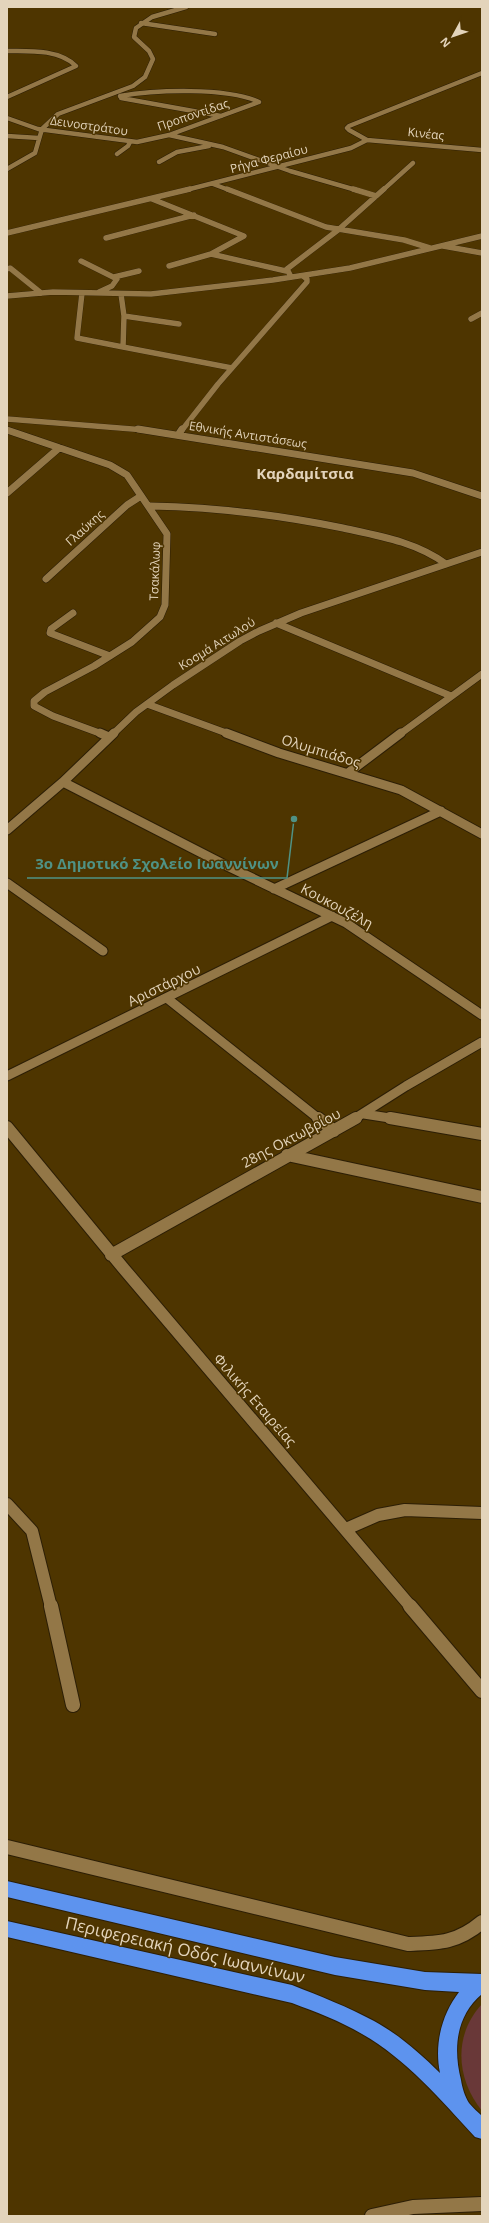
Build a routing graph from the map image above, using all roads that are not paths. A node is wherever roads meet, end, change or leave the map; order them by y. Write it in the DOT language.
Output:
graph roads {
  1 [pos="186,7"];
  2 [pos="141,23"];
  3 [pos="215,34"];
  4 [pos="7,51"];
  5 [pos="482,73"];
  6 [pos="7,97"];
  7 [pos="116,97"];
  8 [pos="92,101"];
  9 [pos="223,116"];
  10 [pos="7,118"];
  11 [pos="42,130"];
  12 [pos="169,135"];
  13 [pos="7,136"];
  14 [pos="39,138"];
  15 [pos="368,140"];
  16 [pos="131,142"];
  17 [pos="215,145"];
  18 [pos="482,150"];
  19 [pos="117,154"];
  20 [pos="159,162"];
  21 [pos="413,162"];
  22 [pos="277,167"];
  23 [pos="7,169"];
  24 [pos="213,184"];
  25 [pos="376,196"];
  26 [pos="152,199"];
  27 [pos="194,215"];
  28 [pos="338,230"];
  29 [pos="7,233"];
  30 [pos="482,236"];
  31 [pos="106,238"];
  32 [pos="439,246"];
  33 [pos="430,248"];
  34 [pos="482,252"];
  35 [pos="211,254"];
  36 [pos="81,261"];
  37 [pos="169,266"];
  38 [pos="7,269"];
  39 [pos="139,271"];
  40 [pos="286,271"];
  41 [pos="303,276"];
  42 [pos="114,277"];
  43 [pos="293,278"];
  44 [pos="41,293"];
  45 [pos="82,293"];
  46 [pos="96,293"];
  47 [pos="121,294"];
  48 [pos="7,296"];
  49 [pos="482,313"];
  50 [pos="124,316"];
  51 [pos="471,319"];
  52 [pos="179,324"];
  53 [pos="123,347"];
  54 [pos="232,368"];
  55 [pos="7,419"];
  56 [pos="7,430"];
  57 [pos="178,435"];
  58 [pos="59,448"];
  59 [pos="7,493"];
  60 [pos="141,496"];
  61 [pos="482,496"];
  62 [pos="150,506"];
  63 [pos="482,552"];
  64 [pos="446,564"];
  65 [pos="46,579"];
  66 [pos="73,613"];
  67 [pos="276,623"];
  68 [pos="110,656"];
  69 [pos="482,674"];
  70 [pos="451,696"];
  71 [pos="147,704"];
  72 [pos="109,737"];
  73 [pos="348,773"];
  74 [pos="63,782"];
  75 [pos="441,811"];
  76 [pos="7,830"];
  77 [pos="482,834"];
  78 [pos="7,883"];
  79 [pos="274,889"];
  80 [pos="332,916"];
  81 [pos="102,951"];
  82 [pos="168,999"];
  83 [pos="482,1015"];
  84 [pos="482,1042"];
  85 [pos="7,1076"];
  86 [pos="364,1114"];
  87 [pos="7,1127"];
  88 [pos="334,1131"];
  89 [pos="482,1134"];
  90 [pos="287,1155"];
  91 [pos="482,1197"];
  92 [pos="111,1256"];
  93 [pos="7,1504"];
  94 [pos="482,1513"];
  95 [pos="346,1529"];
  96 [pos="482,1692"];
  97 [pos="74,1705"];
  98 [pos="7,1847"];
  99 [pos="7,1889"];
  100 [pos="482,1922"];
  101 [pos="7,1929"];
  102 [pos="481,1983"];
  103 [pos="462,2108"];
  104 [pos="482,2130"];
  105 [pos="482,2204"];
  106 [pos="372,2216"];
  1 -- 2 [label="street"];
  2 -- 3 [label="street"];
  2 -- 8 [label="street"];
  4 -- 6 [label="street"];
  5 -- 15 [label="street"];
  7 -- 8 [label="street"];
  7 -- 9 [label="street"];
  7 -- 9 [label="street, Προποντίδας"];
  8 -- 11 [label="street"];
  9 -- 12 [label="street, Προποντίδας"];
  10 -- 11 [label="street, Δεινοστράτου"];
  11 -- 14 [label="street"];
  11 -- 16 [label="street, Δεινοστράτου"];
  12 -- 16 [label="street, Προποντίδας"];
  12 -- 17 [label="street"];
  13 -- 14 [label="street"];
  14 -- 23 [label="street"];
  15 -- 18 [label="street, Κινέας"];
  15 -- 22 [label="street, Ρήγα Φεραίου"];
  16 -- 19 [label="street"];
  17 -- 20 [label="street"];
  17 -- 22 [label="street"];
  21 -- 25 [label="street"];
  22 -- 24 [label="street, Ρήγα Φεραίου"];
  22 -- 25 [label="street"];
  24 -- 26 [label="street, Ρήγα Φεραίου"];
  24 -- 28 [label="street"];
  25 -- 28 [label="street"];
  26 -- 27 [label="street"];
  26 -- 29 [label="street, Ρήγα Φεραίου"];
  27 -- 31 [label="street"];
  27 -- 35 [label="street"];
  28 -- 33 [label="street"];
  28 -- 40 [label="street"];
  30 -- 32 [label="street"];
  32 -- 33 [label="street"];
  32 -- 34 [label="street"];
  33 -- 41 [label="street"];
  35 -- 37 [label="street"];
  35 -- 40 [label="street"];
  36 -- 42 [label="street"];
  38 -- 44 [label="street"];
  39 -- 42 [label="street"];
  40 -- 43 [label="street"];
  41 -- 43 [label="street"];
  41 -- 54 [label="street"];
  42 -- 46 [label="street"];
  43 -- 47 [label="street"];
  44 -- 45 [label="street"];
  44 -- 48 [label="street"];
  45 -- 46 [label="street"];
  45 -- 53 [label="street"];
  46 -- 47 [label="street"];
  47 -- 50 [label="street"];
  49 -- 51 [label="street"];
  50 -- 52 [label="street"];
  50 -- 53 [label="street"];
  53 -- 54 [label="street"];
  54 -- 57 [label="street"];
  55 -- 57 [label="street, Εθνικής Αντιστάσεως"];
  56 -- 58 [label="street, Τσακάλωφ"];
  57 -- 61 [label="street, Εθνικής Αντιστάσεως"];
  58 -- 59 [label="street"];
  58 -- 60 [label="street, Τσακάλωφ"];
  60 -- 62 [label="street, Τσακάλωφ"];
  60 -- 65 [label="street, Γλαύκης"];
  62 -- 64 [label="street"];
  62 -- 68 [label="street, Τσακάλωφ"];
  63 -- 64 [label="street, Κοσμά Αιτωλού"];
  64 -- 67 [label="street, Κοσμά Αιτωλού"];
  66 -- 68 [label="street"];
  67 -- 70 [label="street"];
  67 -- 71 [label="street, Κοσμά Αιτωλού"];
  68 -- 72 [label="street, Τσακάλωφ"];
  69 -- 70 [label="street"];
  70 -- 73 [label="street"];
  71 -- 72 [label="street, Κοσμά Αιτωλού"];
  71 -- 73 [label="street, Ολυμπιάδος"];
  72 -- 74 [label="street, Κοσμά Αιτωλού"];
  73 -- 75 [label="street, Ολυμπιάδος"];
  74 -- 76 [label="street, Κοσμά Αιτωλού"];
  74 -- 79 [label="street, Κουκουζέλη"];
  75 -- 77 [label="street, Ολυμπιάδος"];
  75 -- 79 [label="street"];
  78 -- 81 [label="street"];
  79 -- 80 [label="street, Κουκουζέλη"];
  80 -- 82 [label="street, Αριστάρχου"];
  80 -- 83 [label="street, Κουκουζέλη"];
  82 -- 85 [label="street, Αριστάρχου"];
  82 -- 88 [label="street"];
  84 -- 86 [label="street, 28ης Οκτωβρίου"];
  86 -- 88 [label="street, 28ης Οκτωβρίου"];
  86 -- 89 [label="street"];
  87 -- 92 [label="street, Φιλικής Εταιρείας"];
  88 -- 90 [label="street, 28ης Οκτωβρίου"];
  90 -- 91 [label="street"];
  90 -- 92 [label="street, 28ης Οκτωβρίου"];
  92 -- 95 [label="street, Φιλικής Εταιρείας"];
  93 -- 97 [label="street"];
  94 -- 95 [label="street"];
  95 -- 96 [label="street, Φιλικής Εταιρείας"];
  98 -- 100 [label="street"];
  99 -- 102 [label="highway, Περιφερειακή Οδός Ιωαννίνων"];
  101 -- 103 [label="highway, Περιφερειακή Οδός Ιωαννίνων"];
  102 -- 103 [label="highway, Περιφερειακή Οδός Ιωαννίνων"];
  103 -- 104 [label="highway, Περιφερειακή Οδός Ιωαννίνων"];
  105 -- 106 [label="street"];
}
